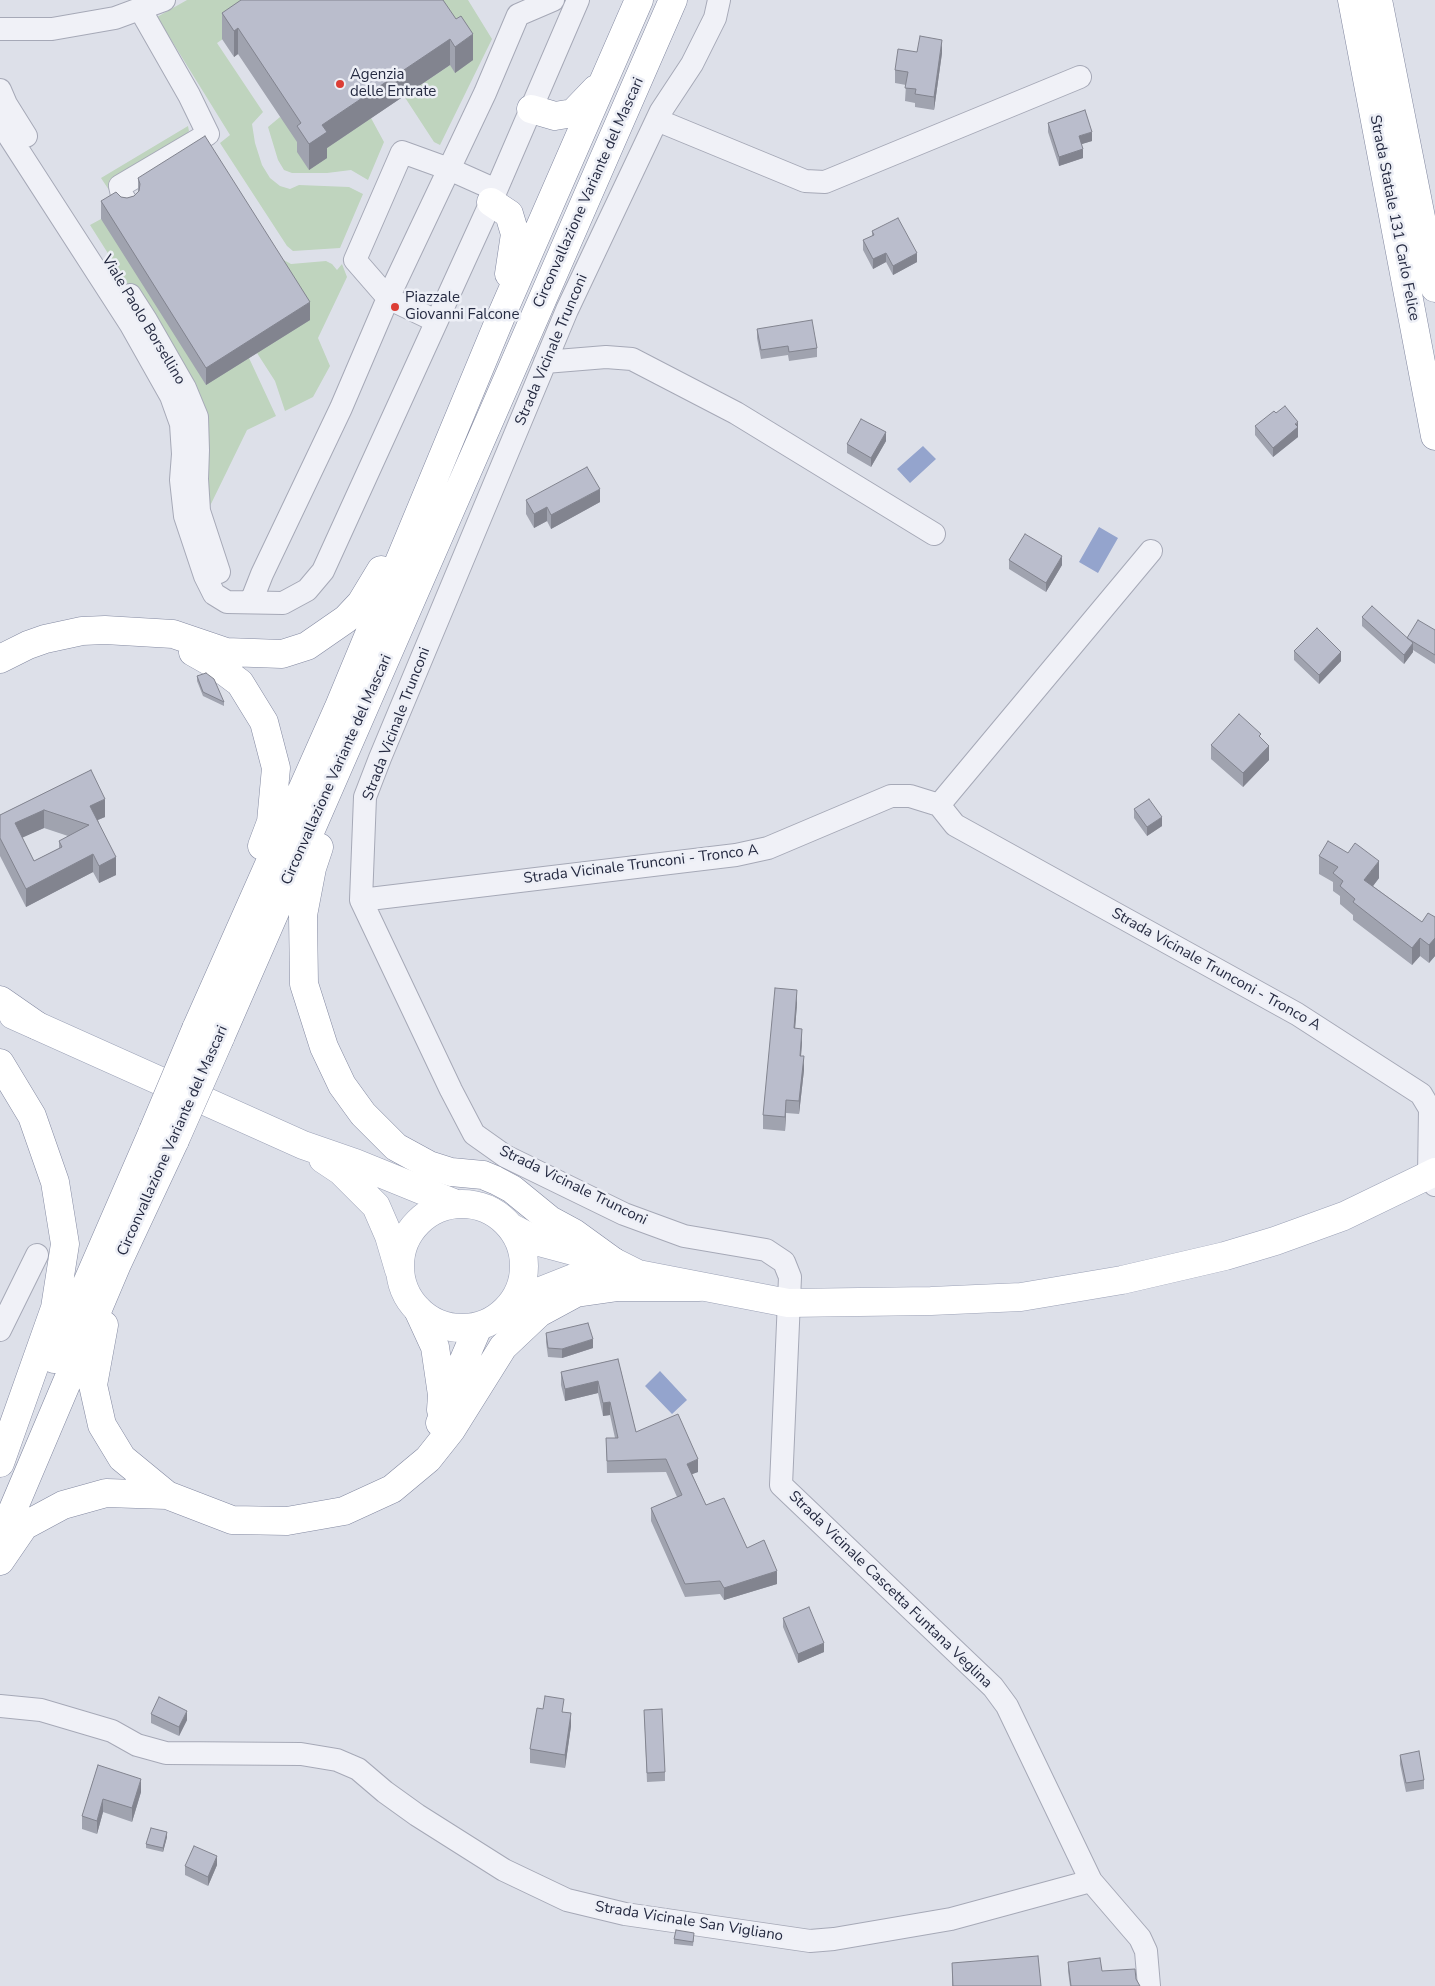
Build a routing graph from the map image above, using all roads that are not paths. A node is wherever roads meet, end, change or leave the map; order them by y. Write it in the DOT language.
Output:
graph roads {
  1 [pos="164,0"];
  2 [pos="553,0"];
  3 [pos="578,0"];
  4 [pos="640,0"];
  5 [pos="673,0"];
  6 [pos="719,0"];
  7 [pos="1352,0"];
  8 [pos="1378,0"];
  9 [pos="140,9"];
  10 [pos="0,29"];
  11 [pos="1080,77"];
  12 [pos="605,79"];
  13 [pos="0,90"];
  14 [pos="531,109"];
  15 [pos="656,120"];
  16 [pos="0,122"];
  17 [pos="449,169"];
  18 [pos="494,196"];
  19 [pos="126,203"];
  20 [pos="1435,288"];
  21 [pos="388,298"];
  22 [pos="502,314"];
  23 [pos="436,321"];
  24 [pos="546,362"];
  25 [pos="464,406"];
  26 [pos="1435,436"];
  27 [pos="934,534"];
  28 [pos="1151,552"];
  29 [pos="227,602"];
  30 [pos="251,602"];
  31 [pos="148,633"];
  32 [pos="0,659"];
  33 [pos="362,712"];
  34 [pos="939,805"];
  35 [pos="361,900"];
  36 [pos="0,1000"];
  37 [pos="0,1010"];
  38 [pos="36,1025"];
  39 [pos="208,1034"];
  40 [pos="0,1063"];
  41 [pos="1433,1108"];
  42 [pos="164,1135"];
  43 [pos="303,1145"];
  44 [pos="1433,1177"];
  45 [pos="456,1204"];
  46 [pos="512,1228"];
  47 [pos="36,1255"];
  48 [pos="118,1264"];
  49 [pos="626,1268"];
  50 [pos="401,1275"];
  51 [pos="699,1287"];
  52 [pos="788,1303"];
  53 [pos="510,1306"];
  54 [pos="418,1310"];
  55 [pos="478,1327"];
  56 [pos="0,1330"];
  57 [pos="441,1422"];
  58 [pos="0,1463"];
  59 [pos="0,1484"];
  60 [pos="392,1488"];
  61 [pos="167,1496"];
  62 [pos="0,1540"];
  63 [pos="0,1560"];
  64 [pos="0,1706"];
  65 [pos="1091,1881"];
  66 [pos="1149,1986"];
  1 -- 9 [label="street"];
  2 -- 17 [label="street"];
  3 -- 14 [label="street"];
  4 -- 12 [label="main road, Circonvallazione Variante del Mascari"];
  5 -- 33 [label="main road, Circonvallazione Variante del Mascari"];
  6 -- 15 [label="street, Strada Vicinale Trunconi"];
  7 -- 26 [label="main road, Strada Statale 131 Carlo Felice"];
  8 -- 20 [label="main road, Strada Statale 131 Carlo Felice"];
  9 -- 10 [label="street"];
  9 -- 19 [label="street"];
  11 -- 15 [label="street"];
  12 -- 14 [label="main road"];
  12 -- 22 [label="main road, Circonvallazione Variante del Mascari"];
  13 -- 29 [label="street, Viale Paolo Borsellino"];
  14 -- 18 [label="street"];
  15 -- 24 [label="street, Strada Vicinale Trunconi"];
  16 -- 29 [label="street, Viale Paolo Borsellino"];
  17 -- 18 [label="street"];
  17 -- 21 [label="street"];
  17 -- 21 [label="street"];
  18 -- 22 [label="main road"];
  18 -- 23 [label="street"];
  21 -- 23 [label="street"];
  21 -- 30 [label="street"];
  22 -- 25 [label="main road, Circonvallazione Variante del Mascari"];
  23 -- 30 [label="street"];
  24 -- 27 [label="street"];
  24 -- 35 [label="street, Strada Vicinale Trunconi"];
  25 -- 31 [label="main road"];
  25 -- 39 [label="main road, Circonvallazione Variante del Mascari"];
  28 -- 34 [label="street"];
  29 -- 30 [label="street"];
  31 -- 32 [label="main road"];
  31 -- 39 [label="main road"];
  33 -- 39 [label="main road, Circonvallazione Variante del Mascari"];
  33 -- 49 [label="main road"];
  34 -- 35 [label="street, Strada Vicinale Trunconi - Tronco A"];
  34 -- 41 [label="street, Strada Vicinale Trunconi - Tronco A"];
  35 -- 52 [label="street, Strada Vicinale Trunconi"];
  36 -- 38 [label="main road"];
  37 -- 38 [label="main road"];
  38 -- 43 [label="main road"];
  39 -- 42 [label="main road, Circonvallazione Variante del Mascari, bridge"];
  40 -- 58 [label="main road"];
  41 -- 44 [label="street, Strada Vicinale Trunconi - Tronco A"];
  42 -- 48 [label="main road, Circonvallazione Variante del Mascari"];
  42 -- 59 [label="main road, Circonvallazione Variante del Mascari"];
  43 -- 45 [label="main road"];
  43 -- 50 [label="main road"];
  44 -- 52 [label="main road"];
  45 -- 46 [label="main road"];
  45 -- 50 [label="main road"];
  46 -- 49 [label="main road"];
  46 -- 53 [label="main road"];
  47 -- 56 [label="street"];
  48 -- 61 [label="main road"];
  48 -- 62 [label="main road, Circonvallazione Variante del Mascari"];
  49 -- 51 [label="main road"];
  49 -- 53 [label="main road"];
  50 -- 54 [label="main road"];
  51 -- 52 [label="main road"];
  51 -- 60 [label="main road"];
  52 -- 65 [label="street, Strada Vicinale Cascetta Funtana Veglina"];
  53 -- 55 [label="main road"];
  54 -- 55 [label="main road"];
  54 -- 57 [label="main road"];
  55 -- 57 [label="main road"];
  57 -- 60 [label="main road"];
  60 -- 61 [label="main road"];
  61 -- 63 [label="main road"];
  64 -- 65 [label="street, Strada Vicinale San Vigliano"];
  65 -- 66 [label="street, Strada Vicinale Cascetta Funtana Veglina"];
}
